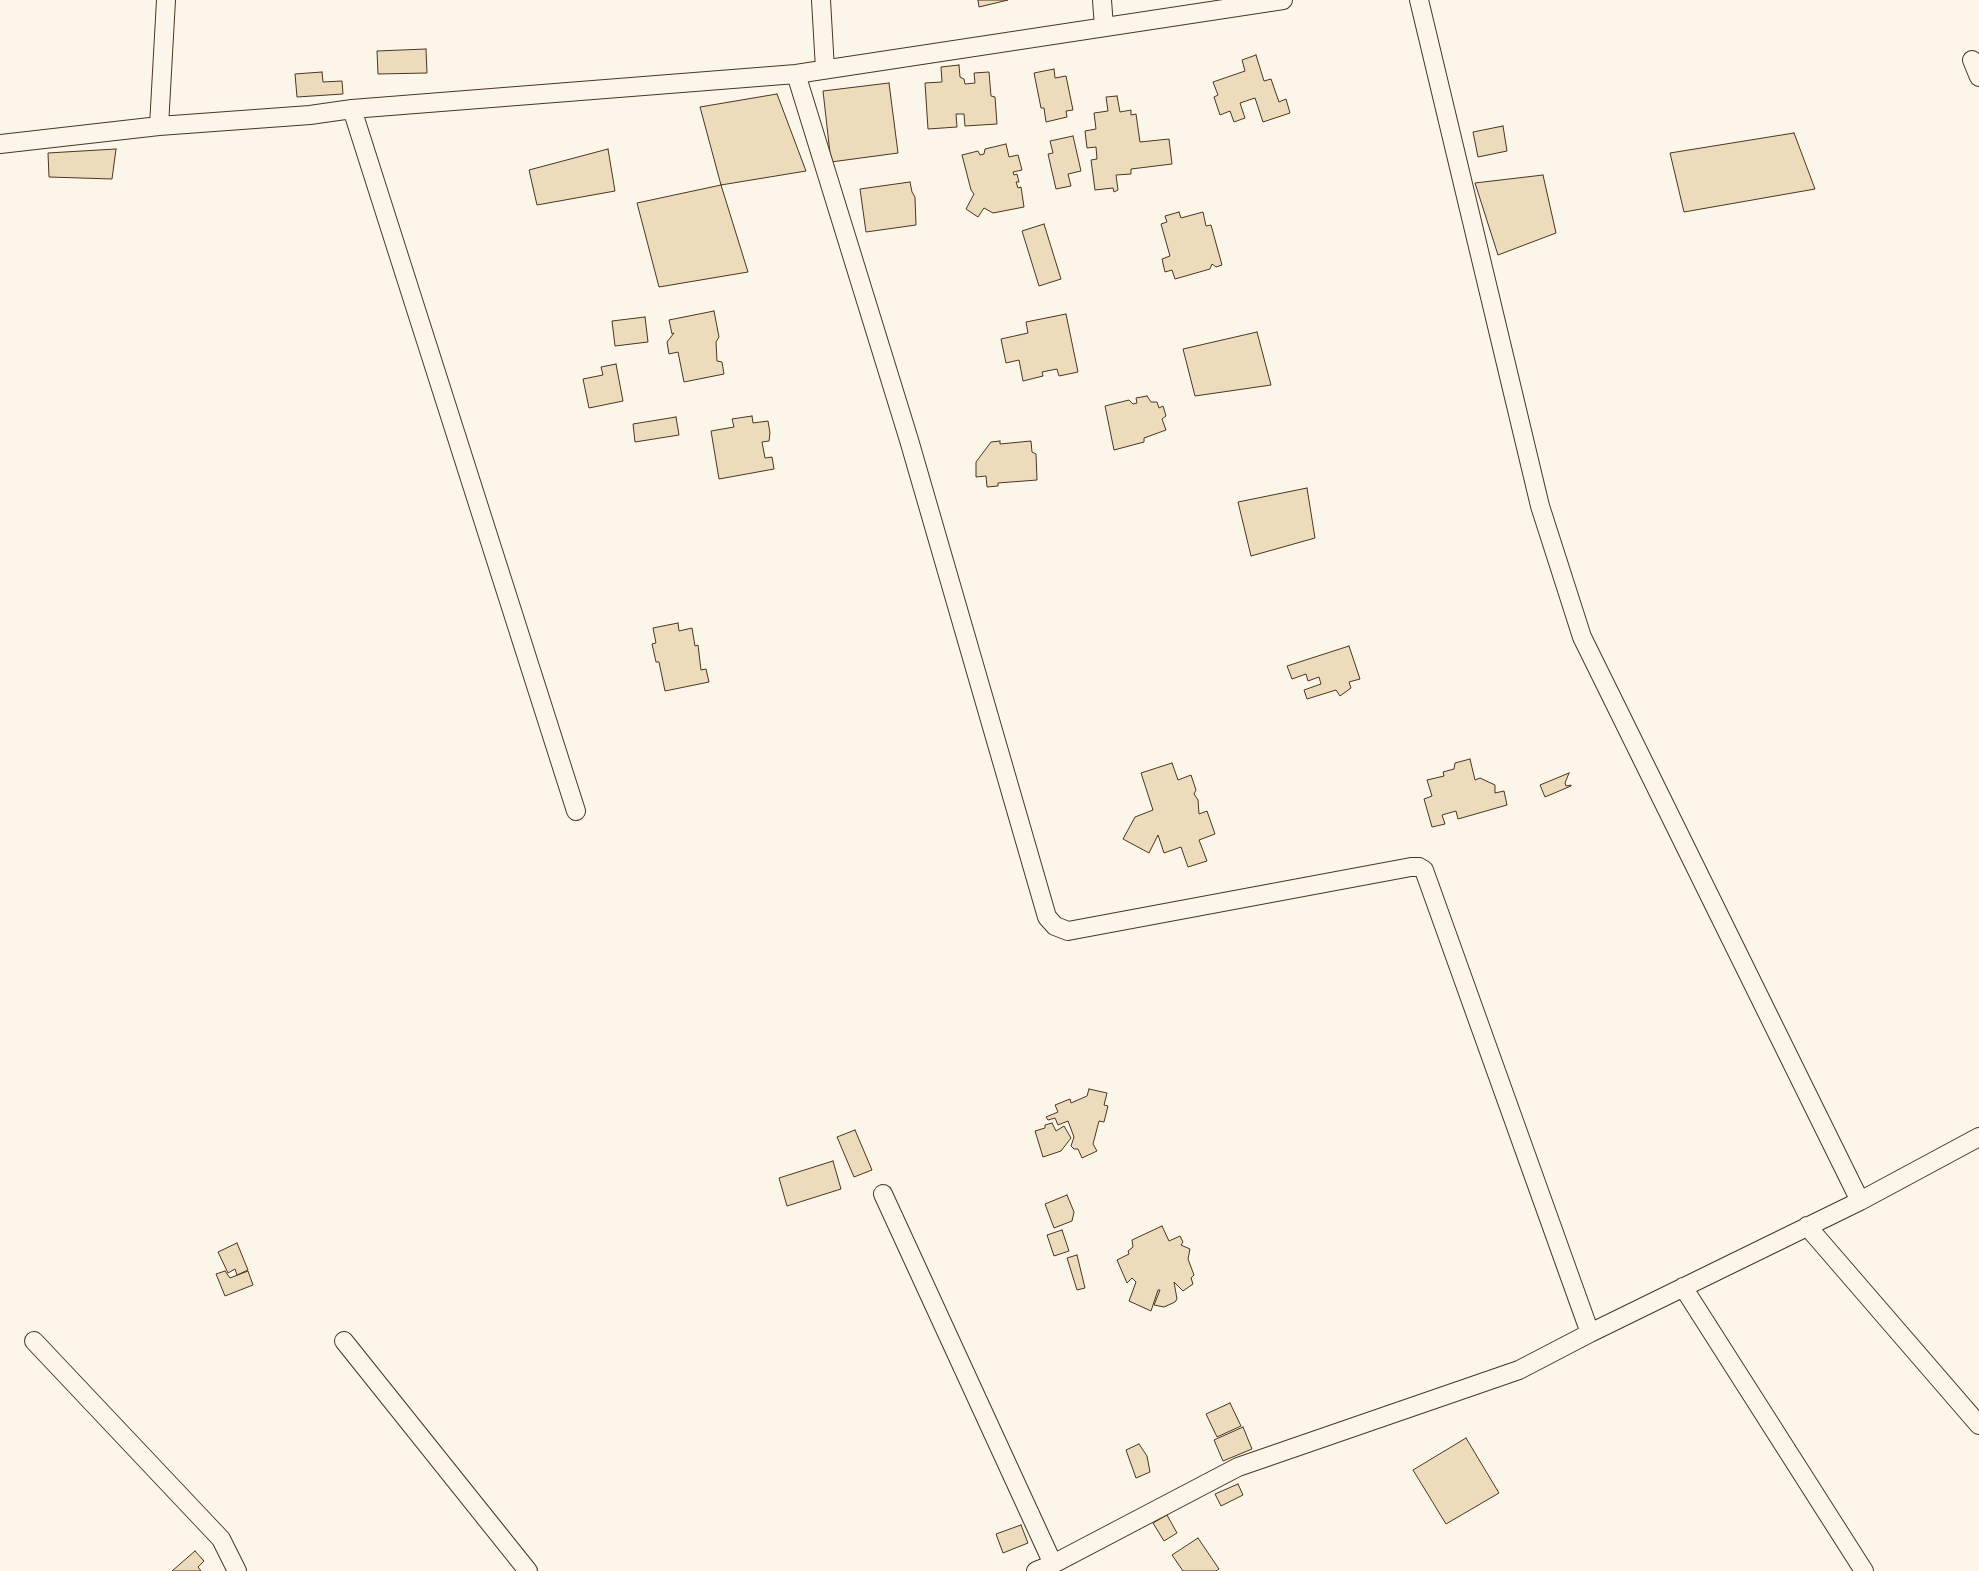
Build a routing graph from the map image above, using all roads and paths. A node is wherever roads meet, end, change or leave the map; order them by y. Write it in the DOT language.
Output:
graph roads {
  1 [pos="166,0"];
  2 [pos="821,0"];
  3 [pos="1102,0"];
  4 [pos="1283,0"];
  5 [pos="1419,0"];
  6 [pos="1104,26"];
  7 [pos="825,69"];
  8 [pos="796,74"];
  9 [pos="352,109"];
  10 [pos="159,126"];
  11 [pos="0,144"];
  12 [pos="576,811"];
  13 [pos="1979,1137"];
  14 [pos="883,1194"];
  15 [pos="1860,1201"];
  16 [pos="1807,1226"];
  17 [pos="1683,1287"];
  18 [pos="1590,1332"];
  19 [pos="34,1341"];
  20 [pos="344,1341"];
  21 [pos="1979,1425"];
  22 [pos="1053,1564"];
  23 [pos="237,1571"];
  24 [pos="528,1571"];
  25 [pos="1036,1571"];
  26 [pos="1864,1571"];
  1 -- 10 [label="street"];
  2 -- 7 [label="street"];
  3 -- 6 [label="street"];
  4 -- 6 [label="street"];
  5 -- 15 [label="street"];
  6 -- 7 [label="street"];
  7 -- 8 [label="street"];
  8 -- 9 [label="street"];
  8 -- 18 [label="street"];
  9 -- 10 [label="street"];
  9 -- 12 [label="street"];
  10 -- 11 [label="street"];
  13 -- 15 [label="street"];
  14 -- 22 [label="street"];
  15 -- 16 [label="street"];
  16 -- 17 [label="street"];
  16 -- 21 [label="street"];
  17 -- 18 [label="street"];
  17 -- 26 [label="street"];
  18 -- 22 [label="street"];
  19 -- 23 [label="street"];
  20 -- 24 [label="street"];
  22 -- 25 [label="street"];
}
